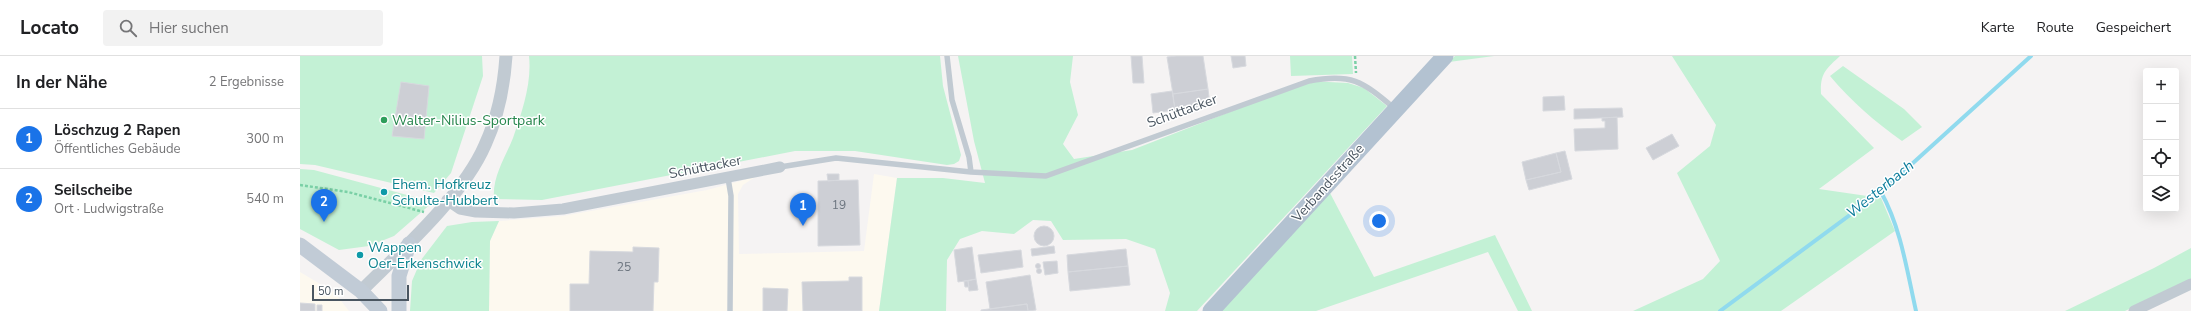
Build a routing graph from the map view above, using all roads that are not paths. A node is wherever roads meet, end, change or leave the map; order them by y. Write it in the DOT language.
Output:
graph roads {
  1 [pos="506,56"];
  2 [pos="947,56"];
  3 [pos="1445,56"];
  4 [pos="1396,109"];
  5 [pos="780,167"];
  6 [pos="971,172"];
  7 [pos="728,178"];
  8 [pos="447,200"];
  9 [pos="409,244"];
  10 [pos="300,245"];
  11 [pos="2191,284"];
  12 [pos="361,291"];
  13 [pos="380,311"];
  14 [pos="399,311"];
  15 [pos="730,311"];
  16 [pos="1211,311"];
  17 [pos="2134,311"];
  1 -- 8 [label="street"];
  2 -- 6 [label="lane"];
  3 -- 4 [label="main road, Verbandsstraße"];
  4 -- 6 [label="lane, Schüttacker"];
  4 -- 16 [label="main road, Verbandsstraße"];
  5 -- 6 [label="lane, Schüttacker"];
  5 -- 7 [label="street, Schüttacker"];
  7 -- 8 [label="street, Schüttacker"];
  7 -- 15 [label="lane"];
  8 -- 9 [label="street"];
  9 -- 12 [label="street"];
  9 -- 14 [label="main road"];
  10 -- 12 [label="main road"];
  11 -- 17 [label="street"];
  12 -- 13 [label="main road"];
}
